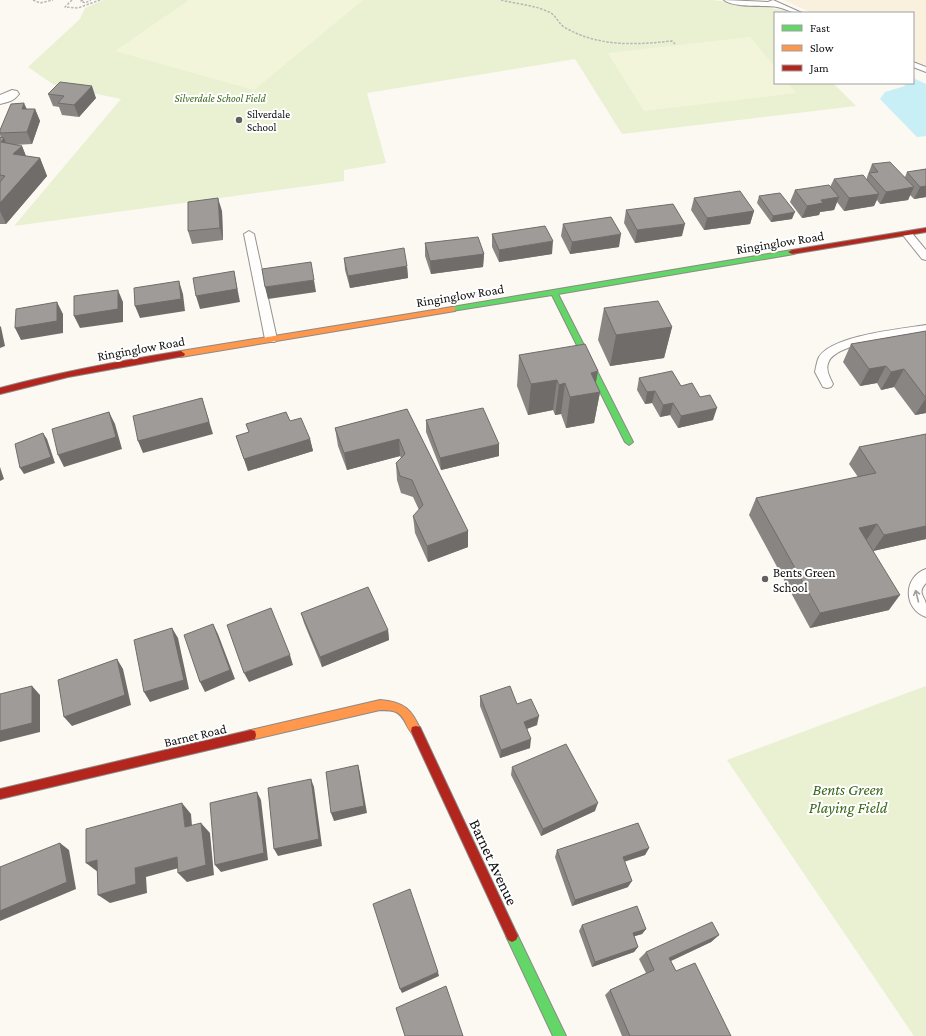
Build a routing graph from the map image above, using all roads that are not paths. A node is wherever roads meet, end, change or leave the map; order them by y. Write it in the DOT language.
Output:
graph roads {
  1 [pos="728,0"];
  2 [pos="768,0"];
  3 [pos="778,5"];
  4 [pos="796,12"];
  5 [pos="914,64"];
  6 [pos="926,70"];
  7 [pos="926,230"];
  8 [pos="249,234"];
  9 [pos="907,234"];
  10 [pos="926,257"];
  11 [pos="554,292"];
  12 [pos="926,329"];
  13 [pos="271,339"];
  14 [pos="827,384"];
  15 [pos="0,391"];
  16 [pos="629,442"];
  17 [pos="926,575"];
  18 [pos="926,611"];
  19 [pos="396,706"];
  20 [pos="0,794"];
  21 [pos="560,1036"];
  1 -- 3 [label="lane"];
  2 -- 3 [label="lane"];
  3 -- 4 [label="lane"];
  5 -- 6 [label="lane"];
  7 -- 9 [label="street, Ringinglow Road"];
  8 -- 13 [label="lane"];
  9 -- 10 [label="lane"];
  9 -- 11 [label="street, Ringinglow Road"];
  11 -- 13 [label="street, Ringinglow Road"];
  11 -- 16 [label="street"];
  12 -- 14 [label="lane"];
  13 -- 15 [label="street, Ringinglow Road"];
  18 -- 17 [label="lane, one-way"];
  19 -- 20 [label="street, Barnet Road"];
  19 -- 21 [label="street, Barnet Avenue"];
}
